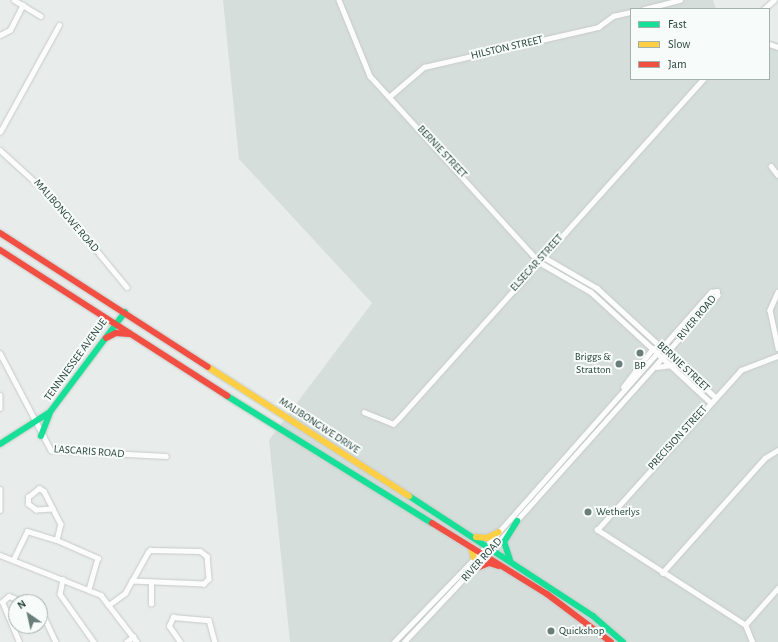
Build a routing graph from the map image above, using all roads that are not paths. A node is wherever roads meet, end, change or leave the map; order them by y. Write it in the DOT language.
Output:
graph roads {
  1 [pos="14,0"];
  2 [pos="339,0"];
  3 [pos="680,0"];
  4 [pos="774,0"];
  5 [pos="23,5"];
  6 [pos="648,8"];
  7 [pos="765,8"];
  8 [pos="630,12"];
  9 [pos="41,16"];
  10 [pos="59,25"];
  11 [pos="0,35"];
  12 [pos="702,80"];
  13 [pos="388,97"];
  14 [pos="0,132"];
  15 [pos="0,150"];
  16 [pos="771,166"];
  17 [pos="778,175"];
  18 [pos="0,232"];
  19 [pos="0,250"];
  20 [pos="535,255"];
  21 [pos="543,256"];
  22 [pos="539,262"];
  23 [pos="127,287"];
  24 [pos="778,292"];
  25 [pos="125,312"];
  26 [pos="115,324"];
  27 [pos="131,334"];
  28 [pos="104,339"];
  29 [pos="663,347"];
  30 [pos="653,348"];
  31 [pos="778,348"];
  32 [pos="658,352"];
  33 [pos="668,352"];
  34 [pos="0,353"];
  35 [pos="778,356"];
  36 [pos="663,357"];
  37 [pos="672,365"];
  38 [pos="654,367"];
  39 [pos="0,396"];
  40 [pos="617,397"];
  41 [pos="715,397"];
  42 [pos="710,402"];
  43 [pos="0,408"];
  44 [pos="50,412"];
  45 [pos="364,412"];
  46 [pos="34,423"];
  47 [pos="41,436"];
  48 [pos="0,444"];
  49 [pos="778,450"];
  50 [pos="166,456"];
  51 [pos="0,489"];
  52 [pos="53,509"];
  53 [pos="0,510"];
  54 [pos="517,521"];
  55 [pos="499,532"];
  56 [pos="471,536"];
  57 [pos="57,540"];
  58 [pos="470,545"];
  59 [pos="489,548"];
  60 [pos="484,554"];
  61 [pos="0,555"];
  62 [pos="474,558"];
  63 [pos="13,560"];
  64 [pos="513,563"];
  65 [pos="474,569"];
  66 [pos="509,570"];
  67 [pos="662,573"];
  68 [pos="63,579"];
  69 [pos="132,581"];
  70 [pos="152,582"];
  71 [pos="778,588"];
  72 [pos="89,590"];
  73 [pos="8,597"];
  74 [pos="110,604"];
  75 [pos="151,604"];
  76 [pos="8,616"];
  77 [pos="745,624"];
  78 [pos="48,625"];
  79 [pos="133,637"];
  80 [pos="401,640"];
  81 [pos="56,642"];
  82 [pos="94,642"];
  83 [pos="126,642"];
  84 [pos="137,642"];
  85 [pos="180,642"];
  86 [pos="214,642"];
  87 [pos="412,642"];
  88 [pos="612,642"];
  89 [pos="623,642"];
  90 [pos="752,642"];
  1 -- 5 [label="street"];
  2 -- 13 [label="street, BERNIE STREET"];
  3 -- 6 [label="street"];
  4 -- 7 [label="street"];
  5 -- 9 [label="street"];
  5 -- 11 [label="street"];
  8 -- 13 [label="street, HILSTON STREET"];
  10 -- 14 [label="street"];
  12 -- 21 [label="street, ELSECAR STREET"];
  13 -- 20 [label="street, BERNIE STREET"];
  15 -- 23 [label="street, MALIBONGWE ROAD"];
  16 -- 17 [label="street"];
  18 -- 25 [label="main road, MALIBONGWE DRIVE"];
  19 -- 26 [label="main road, MALIBONGWE DRIVE"];
  20 -- 21 [label="street, BERNIE STREET"];
  20 -- 22 [label="street, BERNIE STREET"];
  21 -- 22 [label="street, ELSECAR STREET"];
  21 -- 29 [label="street, BERNIE STREET"];
  22 -- 30 [label="street, BERNIE STREET"];
  22 -- 45 [label="street, ELSECAR STREET"];
  24 -- 31 [label="street"];
  25 -- 26 [label="main road, TENNNESSEE AVENUE"];
  25 -- 56 [label="main road, MALIBONGWE DRIVE"];
  26 -- 27 [label="main road, MALIBONGWE DRIVE"];
  26 -- 28 [label="main road, TENNNESSEE AVENUE"];
  27 -- 28 [label="main road"];
  27 -- 58 [label="main road, MALIBONGWE DRIVE"];
  28 -- 44 [label="main road, TENNNESSEE AVENUE"];
  29 -- 32 [label="street, RIVER ROAD"];
  29 -- 33 [label="street, BERNIE STREET"];
  29 -- 33 [label="street, RIVER ROAD"];
  30 -- 32 [label="street, BERNIE STREET"];
  30 -- 40 [label="street"];
  32 -- 36 [label="street, BERNIE STREET"];
  32 -- 40 [label="street, RIVER ROAD"];
  33 -- 36 [label="street, RIVER ROAD"];
  33 -- 41 [label="street, BERNIE STREET"];
  34 -- 46 [label="street, LASCARIS ROAD"];
  35 -- 41 [label="street, PRECISION STREET"];
  36 -- 37 [label="street, BERNIE STREET"];
  36 -- 38 [label="street, RIVER ROAD"];
  37 -- 38 [label="street"];
  37 -- 42 [label="street, BERNIE STREET"];
  38 -- 54 [label="street, RIVER ROAD"];
  39 -- 43 [label="street"];
  40 -- 55 [label="street, RIVER ROAD"];
  41 -- 42 [label="street, PRECISION STREET"];
  42 -- 67 [label="street, PRECISION STREET"];
  44 -- 46 [label="main road, TENNNESSEE AVENUE"];
  44 -- 47 [label="main road"];
  46 -- 47 [label="street, LASCARIS ROAD"];
  46 -- 48 [label="main road, TENNNESSEE AVENUE"];
  47 -- 50 [label="street, LASCARIS ROAD"];
  49 -- 67 [label="street"];
  51 -- 53 [label="street"];
  52 -- 52 [label="street"];
  52 -- 57 [label="street"];
  54 -- 59 [label="street, RIVER ROAD"];
  54 -- 64 [label="main road"];
  55 -- 56 [label="main road"];
  55 -- 59 [label="street, RIVER ROAD"];
  56 -- 59 [label="main road, MALIBONGWE DRIVE"];
  57 -- 63 [label="street"];
  57 -- 72 [label="street"];
  58 -- 60 [label="main road, MALIBONGWE DRIVE"];
  58 -- 62 [label="main road"];
  59 -- 60 [label="street, RIVER ROAD"];
  59 -- 64 [label="main road, MALIBONGWE DRIVE"];
  60 -- 62 [label="street, RIVER ROAD"];
  60 -- 65 [label="street, RIVER ROAD"];
  60 -- 66 [label="main road, MALIBONGWE DRIVE"];
  61 -- 63 [label="street"];
  62 -- 80 [label="street, RIVER ROAD"];
  63 -- 68 [label="street"];
  64 -- 89 [label="main road, MALIBONGWE DRIVE"];
  65 -- 66 [label="main road"];
  65 -- 80 [label="street, RIVER ROAD"];
  66 -- 88 [label="main road, MALIBONGWE DRIVE"];
  67 -- 77 [label="street"];
  68 -- 72 [label="street"];
  68 -- 82 [label="street"];
  69 -- 70 [label="street"];
  69 -- 70 [label="street"];
  69 -- 74 [label="street"];
  70 -- 75 [label="street"];
  71 -- 77 [label="street"];
  72 -- 74 [label="street"];
  73 -- 76 [label="street"];
  74 -- 79 [label="street"];
  77 -- 90 [label="street"];
  78 -- 81 [label="street"];
  79 -- 83 [label="street"];
  79 -- 84 [label="street"];
  80 -- 87 [label="street"];
  85 -- 86 [label="street"];
}
